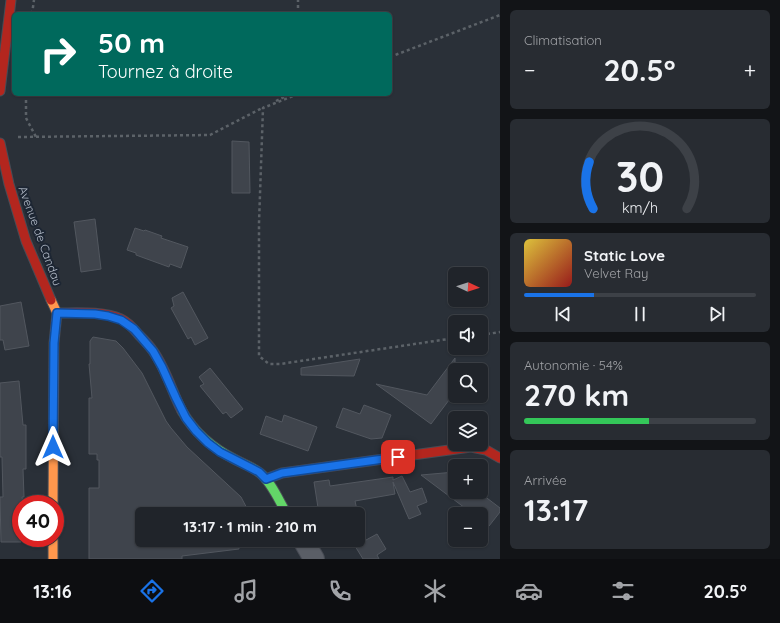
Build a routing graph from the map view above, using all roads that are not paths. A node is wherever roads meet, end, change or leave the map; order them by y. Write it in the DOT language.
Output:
graph roads {
  1 [pos="11,0"];
  2 [pos="0,91"];
  3 [pos="0,143"];
  4 [pos="57,313"];
  5 [pos="500,458"];
  6 [pos="266,479"];
  7 [pos="53,495"];
  8 [pos="283,507"];
  9 [pos="53,547"];
  10 [pos="307,547"];
  11 [pos="53,559"];
  12 [pos="314,559"];
  1 -- 2 [label="street"];
  3 -- 4 [label="street, Avenue de Candau"];
  4 -- 6 [label="street"];
  4 -- 7 [label="street, Avenue de Candau"];
  5 -- 6 [label="street"];
  6 -- 8 [label="street"];
  9 -- 11 [label="street"];
  10 -- 12 [label="street"];
}
